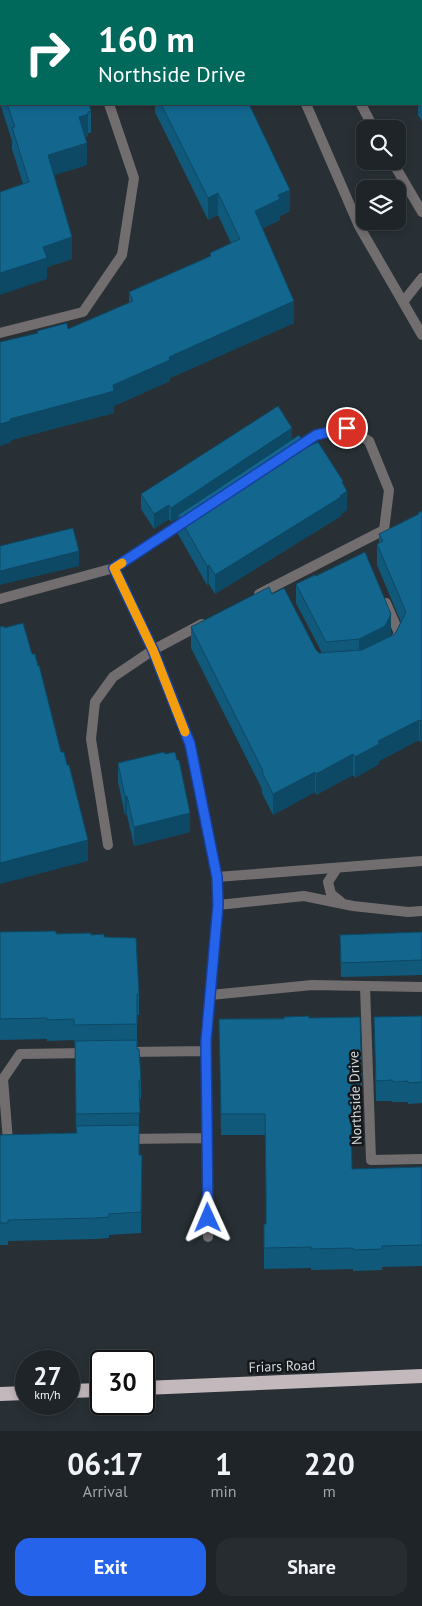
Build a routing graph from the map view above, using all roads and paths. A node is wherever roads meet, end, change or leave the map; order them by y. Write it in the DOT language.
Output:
graph roads {
  1 [pos="109,105"];
  2 [pos="306,105"];
  3 [pos="362,105"];
  4 [pos="369,120"];
  5 [pos="397,170"];
  6 [pos="422,212"];
  7 [pos="422,278"];
  8 [pos="403,302"];
  9 [pos="0,333"];
  10 [pos="422,335"];
  11 [pos="284,455"];
  12 [pos="196,513"];
  13 [pos="114,568"];
  14 [pos="254,597"];
  15 [pos="384,597"];
  16 [pos="0,599"];
  17 [pos="212,619"];
  18 [pos="153,650"];
  19 [pos="390,650"];
  20 [pos="108,845"];
  21 [pos="422,861"];
  22 [pos="337,868"];
  23 [pos="217,877"];
  24 [pos="343,904"];
  25 [pos="218,905"];
  26 [pos="422,911"];
  27 [pos="365,986"];
  28 [pos="422,987"];
  29 [pos="211,995"];
  30 [pos="206,1051"];
  31 [pos="118,1052"];
  32 [pos="99,1053"];
  33 [pos="207,1138"];
  34 [pos="117,1140"];
  35 [pos="28,1141"];
  36 [pos="422,1159"];
  37 [pos="208,1237"];
  38 [pos="422,1376"];
  39 [pos="155,1388"];
  40 [pos="15,1393"];
  41 [pos="0,1394"];
  1 -- 9 [label="street"];
  2 -- 8 [label="street"];
  3 -- 4 [label="street"];
  5 -- 6 [label="street"];
  7 -- 8 [label="street"];
  8 -- 10 [label="street"];
  11 -- 14 [label="street"];
  12 -- 13 [label="street"];
  13 -- 16 [label="street"];
  13 -- 18 [label="street"];
  15 -- 19 [label="street"];
  17 -- 18 [label="street"];
  18 -- 20 [label="street"];
  18 -- 23 [label="street"];
  21 -- 22 [label="street"];
  22 -- 23 [label="street"];
  22 -- 24 [label="street"];
  23 -- 25 [label="street"];
  24 -- 25 [label="street"];
  24 -- 26 [label="street"];
  25 -- 29 [label="street"];
  27 -- 28 [label="street"];
  27 -- 29 [label="street"];
  27 -- 36 [label="street, Northside Drive"];
  29 -- 30 [label="street"];
  30 -- 31 [label="street"];
  30 -- 33 [label="street"];
  32 -- 35 [label="street"];
  33 -- 34 [label="street"];
  33 -- 37 [label="street"];
  38 -- 39 [label="highway, Friars Road"];
  40 -- 41 [label="highway"];
}
